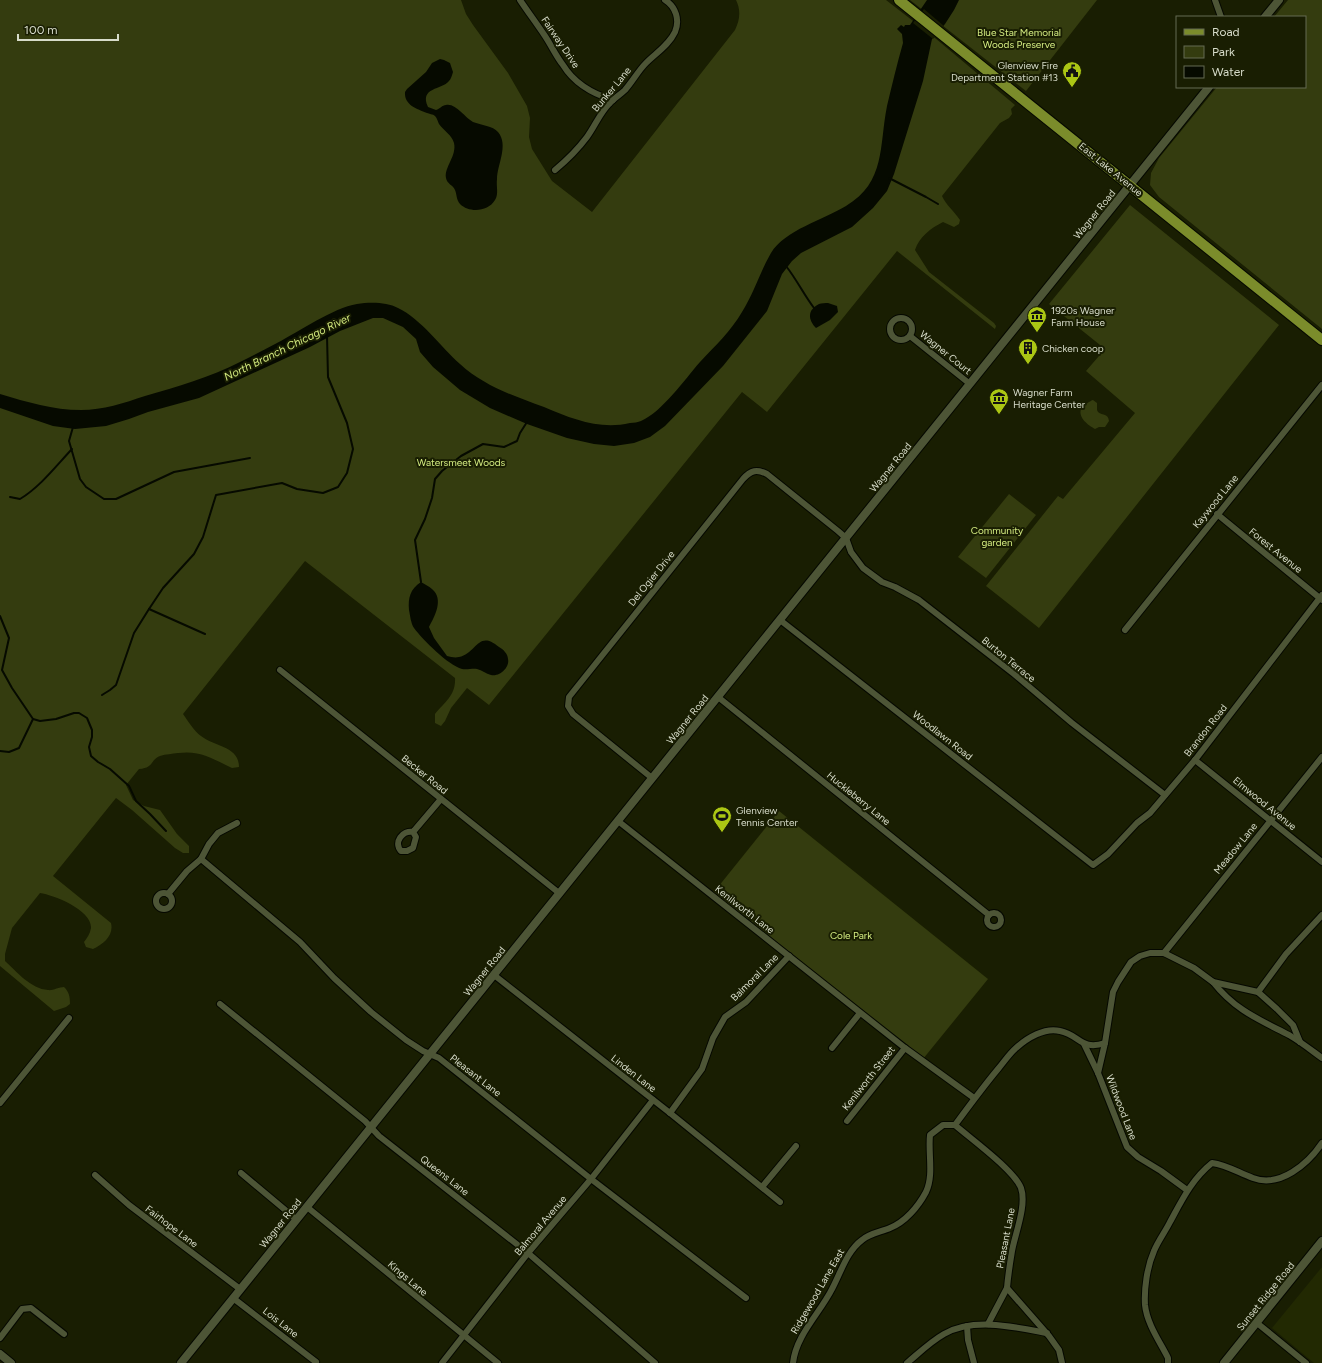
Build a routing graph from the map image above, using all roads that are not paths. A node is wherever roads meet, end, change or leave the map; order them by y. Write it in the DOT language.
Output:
graph roads {
  1 [pos="520,0"];
  2 [pos="665,0"];
  3 [pos="898,0"];
  4 [pos="1214,0"];
  5 [pos="1279,0"];
  6 [pos="1221,16"];
  7 [pos="1266,16"];
  8 [pos="1208,88"];
  9 [pos="613,100"];
  10 [pos="555,170"];
  11 [pos="1130,185"];
  12 [pos="910,336"];
  13 [pos="1322,340"];
  14 [pos="970,384"];
  15 [pos="1322,385"];
  16 [pos="1217,514"];
  17 [pos="846,538"];
  18 [pos="1321,598"];
  19 [pos="780,620"];
  20 [pos="1125,630"];
  21 [pos="280,670"];
  22 [pos="718,697"];
  23 [pos="1322,757"];
  24 [pos="1195,760"];
  25 [pos="652,778"];
  26 [pos="1165,795"];
  27 [pos="441,799"];
  28 [pos="618,821"];
  29 [pos="1270,821"];
  30 [pos="238,823"];
  31 [pos="413,832"];
  32 [pos="201,859"];
  33 [pos="1322,862"];
  34 [pos="1093,865"];
  35 [pos="559,893"];
  36 [pos="168,894"];
  37 [pos="989,915"];
  38 [pos="1322,915"];
  39 [pos="1164,953"];
  40 [pos="789,956"];
  41 [pos="494,975"];
  42 [pos="1213,982"];
  43 [pos="1258,992"];
  44 [pos="220,1004"];
  45 [pos="860,1012"];
  46 [pos="69,1018"];
  47 [pos="1300,1042"];
  48 [pos="1084,1043"];
  49 [pos="1105,1043"];
  50 [pos="832,1048"];
  51 [pos="905,1048"];
  52 [pos="430,1054"];
  53 [pos="1322,1058"];
  54 [pos="1098,1073"];
  55 [pos="974,1098"];
  56 [pos="653,1100"];
  57 [pos="0,1103"];
  58 [pos="670,1112"];
  59 [pos="847,1121"];
  60 [pos="955,1125"];
  61 [pos="371,1127"];
  62 [pos="1322,1143"];
  63 [pos="796,1146"];
  64 [pos="242,1173"];
  65 [pos="95,1175"];
  66 [pos="591,1179"];
  67 [pos="762,1187"];
  68 [pos="1187,1190"];
  69 [pos="780,1202"];
  70 [pos="307,1207"];
  71 [pos="296,1219"];
  72 [pos="1322,1241"];
  73 [pos="528,1253"];
  74 [pos="1007,1288"];
  75 [pos="240,1289"];
  76 [pos="233,1298"];
  77 [pos="746,1298"];
  78 [pos="1256,1323"];
  79 [pos="988,1324"];
  80 [pos="967,1326"];
  81 [pos="1047,1332"];
  82 [pos="64,1334"];
  83 [pos="464,1336"];
  84 [pos="0,1338"];
  85 [pos="0,1354"];
  86 [pos="316,1362"];
  87 [pos="11,1363"];
  88 [pos="181,1363"];
  89 [pos="442,1363"];
  90 [pos="498,1363"];
  91 [pos="655,1363"];
  92 [pos="793,1363"];
  93 [pos="907,1363"];
  94 [pos="974,1363"];
  95 [pos="1062,1363"];
  96 [pos="1168,1363"];
  97 [pos="1224,1363"];
  98 [pos="1306,1363"];
  1 -- 9 [label="street, Fairway Drive"];
  2 -- 9 [label="street, Bunker Lane"];
  3 -- 11 [label="main road, East Lake Avenue"];
  4 -- 6 [label="street"];
  5 -- 7 [label="street"];
  8 -- 11 [label="street, Wagner Road"];
  9 -- 10 [label="street, Bunker Lane"];
  11 -- 13 [label="main road, East Lake Avenue"];
  11 -- 14 [label="street, Wagner Road"];
  12 -- 14 [label="street, Wagner Court"];
  14 -- 17 [label="street, Wagner Road"];
  15 -- 16 [label="street, Kaywood Lane"];
  16 -- 18 [label="street, Forest Avenue"];
  16 -- 20 [label="street, Kaywood Lane"];
  17 -- 19 [label="street, Wagner Road"];
  17 -- 25 [label="street, Del Ogier Drive"];
  17 -- 26 [label="street, Burton Terrace"];
  18 -- 24 [label="street, Brandon Road"];
  19 -- 22 [label="street, Wagner Road"];
  19 -- 34 [label="street, Woodlawn Road"];
  21 -- 27 [label="street, Becker Road"];
  22 -- 25 [label="street, Wagner Road"];
  22 -- 37 [label="street, Huckleberry Lane"];
  23 -- 29 [label="street, Meadow Lane"];
  24 -- 26 [label="street, Brandon Road"];
  24 -- 29 [label="street, Elmwood Avenue"];
  25 -- 28 [label="street, Wagner Road"];
  26 -- 34 [label="street, Brandon Road"];
  27 -- 31 [label="street"];
  27 -- 35 [label="street, Becker Road"];
  28 -- 35 [label="street, Wagner Road"];
  28 -- 40 [label="street, Kenilworth Lane"];
  29 -- 33 [label="street, Elmwood Avenue"];
  29 -- 39 [label="street, Meadow Lane"];
  30 -- 32 [label="street"];
  32 -- 36 [label="street"];
  32 -- 52 [label="street, Pleasant Lane"];
  35 -- 41 [label="street, Wagner Road"];
  38 -- 43 [label="street"];
  39 -- 42 [label="street"];
  39 -- 49 [label="street"];
  40 -- 45 [label="street, Kenilworth Lane"];
  40 -- 58 [label="street, Balmoral Lane"];
  41 -- 52 [label="street, Wagner Road"];
  41 -- 56 [label="street, Linden Lane"];
  42 -- 43 [label="street"];
  42 -- 47 [label="street"];
  43 -- 47 [label="street"];
  44 -- 61 [label="street, Queens Lane"];
  45 -- 50 [label="street"];
  45 -- 51 [label="street, Kenilworth Lane"];
  46 -- 57 [label="street"];
  47 -- 53 [label="street"];
  48 -- 49 [label="street"];
  48 -- 54 [label="street"];
  48 -- 55 [label="street"];
  49 -- 54 [label="street"];
  51 -- 55 [label="street, Kenilworth Lane"];
  51 -- 59 [label="street, Kenilworth Street"];
  52 -- 61 [label="street, Wagner Road"];
  52 -- 66 [label="street, Pleasant Lane"];
  54 -- 68 [label="street, Wildwood Lane"];
  55 -- 60 [label="street"];
  56 -- 58 [label="street, Linden Lane"];
  56 -- 66 [label="street, Balmoral Avenue"];
  58 -- 67 [label="street, Linden Lane"];
  60 -- 74 [label="street, Pleasant Lane"];
  60 -- 92 [label="street, Ridgewood Lane East"];
  61 -- 70 [label="street, Wagner Road"];
  61 -- 73 [label="street, Queens Lane"];
  62 -- 68 [label="street"];
  63 -- 67 [label="street"];
  64 -- 71 [label="street"];
  65 -- 75 [label="street, Fairhope Lane"];
  66 -- 73 [label="street, Balmoral Avenue"];
  66 -- 77 [label="street, Pleasant Lane"];
  67 -- 69 [label="street, Linden Lane"];
  68 -- 96 [label="street"];
  70 -- 71 [label="street, Wagner Road"];
  70 -- 83 [label="street, Kings Lane"];
  71 -- 75 [label="street, Wagner Road"];
  72 -- 78 [label="street, Sunset Ridge Road"];
  73 -- 83 [label="street, Balmoral Avenue"];
  73 -- 91 [label="street, Queens Lane"];
  74 -- 79 [label="street"];
  74 -- 81 [label="street"];
  75 -- 76 [label="street, Wagner Road"];
  76 -- 86 [label="street, Lois Lane"];
  76 -- 88 [label="street, Wagner Road"];
  78 -- 97 [label="street, Sunset Ridge Road"];
  78 -- 98 [label="street"];
  79 -- 80 [label="street"];
  79 -- 81 [label="street"];
  80 -- 93 [label="street"];
  80 -- 94 [label="street"];
  81 -- 95 [label="street"];
  82 -- 84 [label="street"];
  83 -- 89 [label="street, Balmoral Avenue"];
  83 -- 90 [label="street, Kings Lane"];
  85 -- 87 [label="street"];
}
